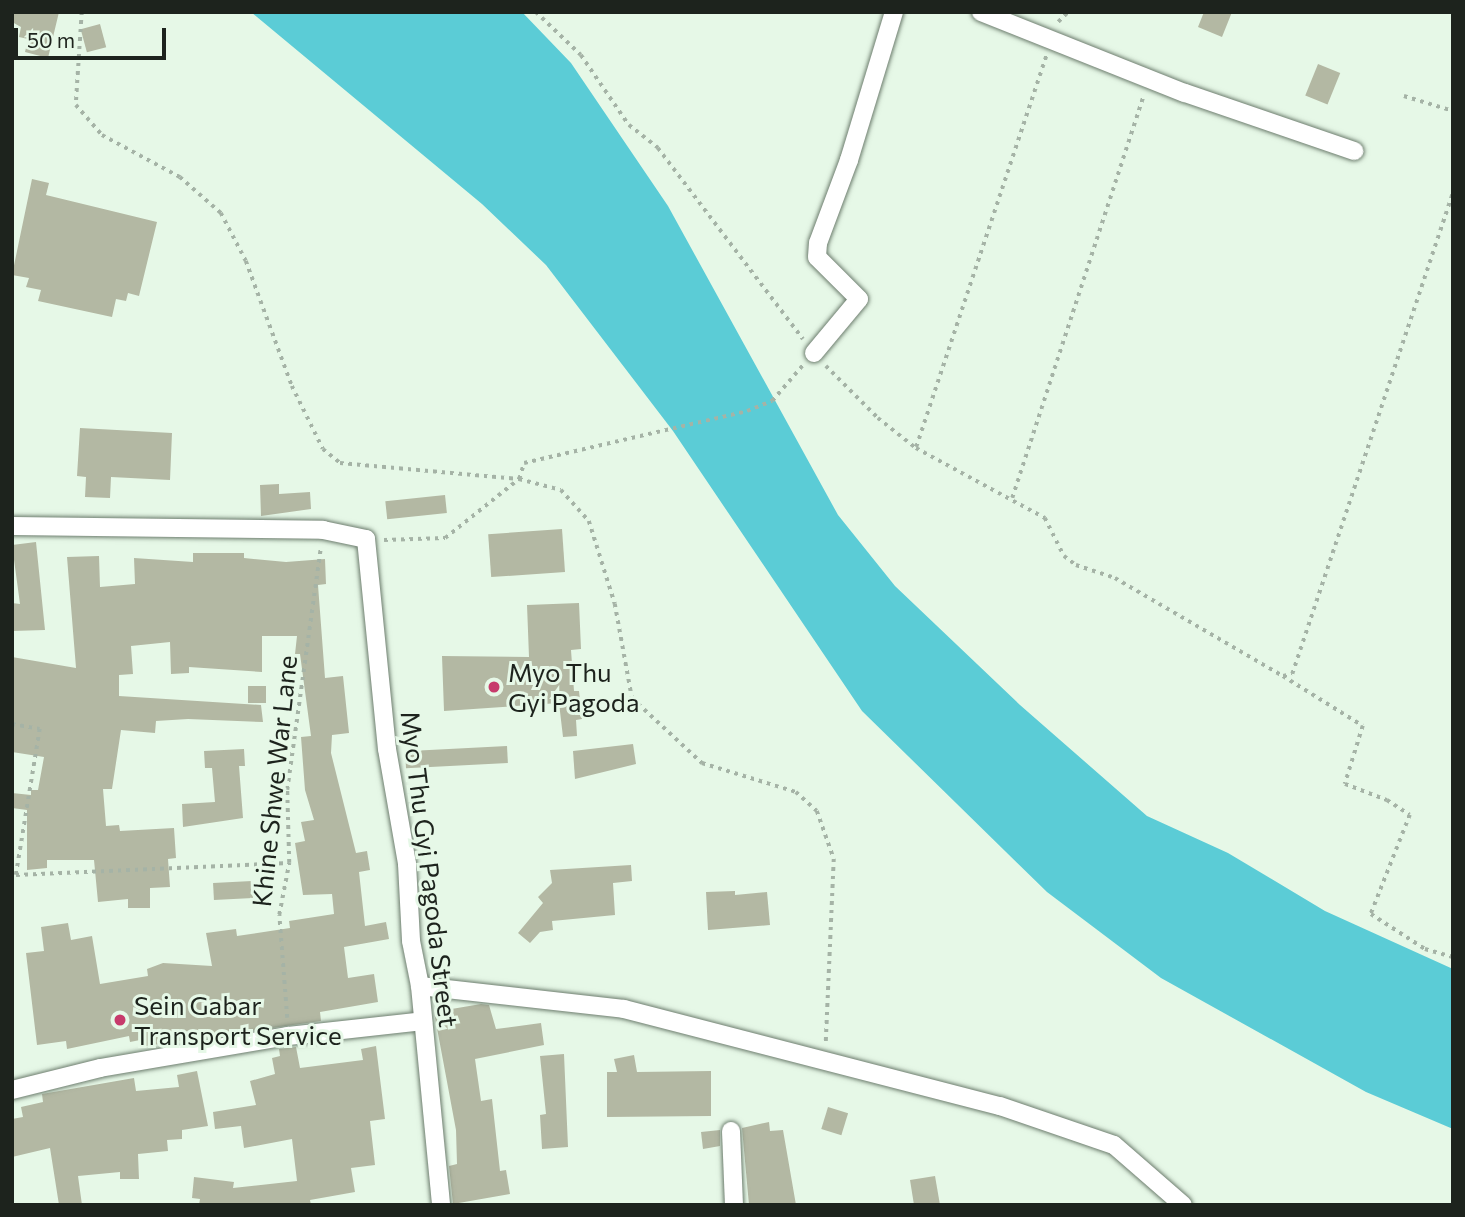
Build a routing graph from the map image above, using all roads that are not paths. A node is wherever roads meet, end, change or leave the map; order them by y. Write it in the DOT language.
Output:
graph roads {
  1 [pos="894,12"];
  2 [pos="981,12"];
  3 [pos="1354,151"];
  4 [pos="814,353"];
  5 [pos="12,526"];
  6 [pos="420,986"];
  7 [pos="422,1021"];
  8 [pos="12,1090"];
  9 [pos="731,1131"];
  10 [pos="441,1205"];
  11 [pos="734,1205"];
  12 [pos="1183,1205"];
  1 -- 4 [label="street"];
  2 -- 3 [label="street"];
  5 -- 6 [label="street, Myo Thu Gyi Pagoda Street"];
  6 -- 7 [label="street, Myo Thu Gyi Pagoda Street"];
  6 -- 12 [label="street"];
  7 -- 8 [label="street"];
  7 -- 10 [label="street, Myo Thu Gyi Pagoda Street"];
  9 -- 11 [label="street"];
}
